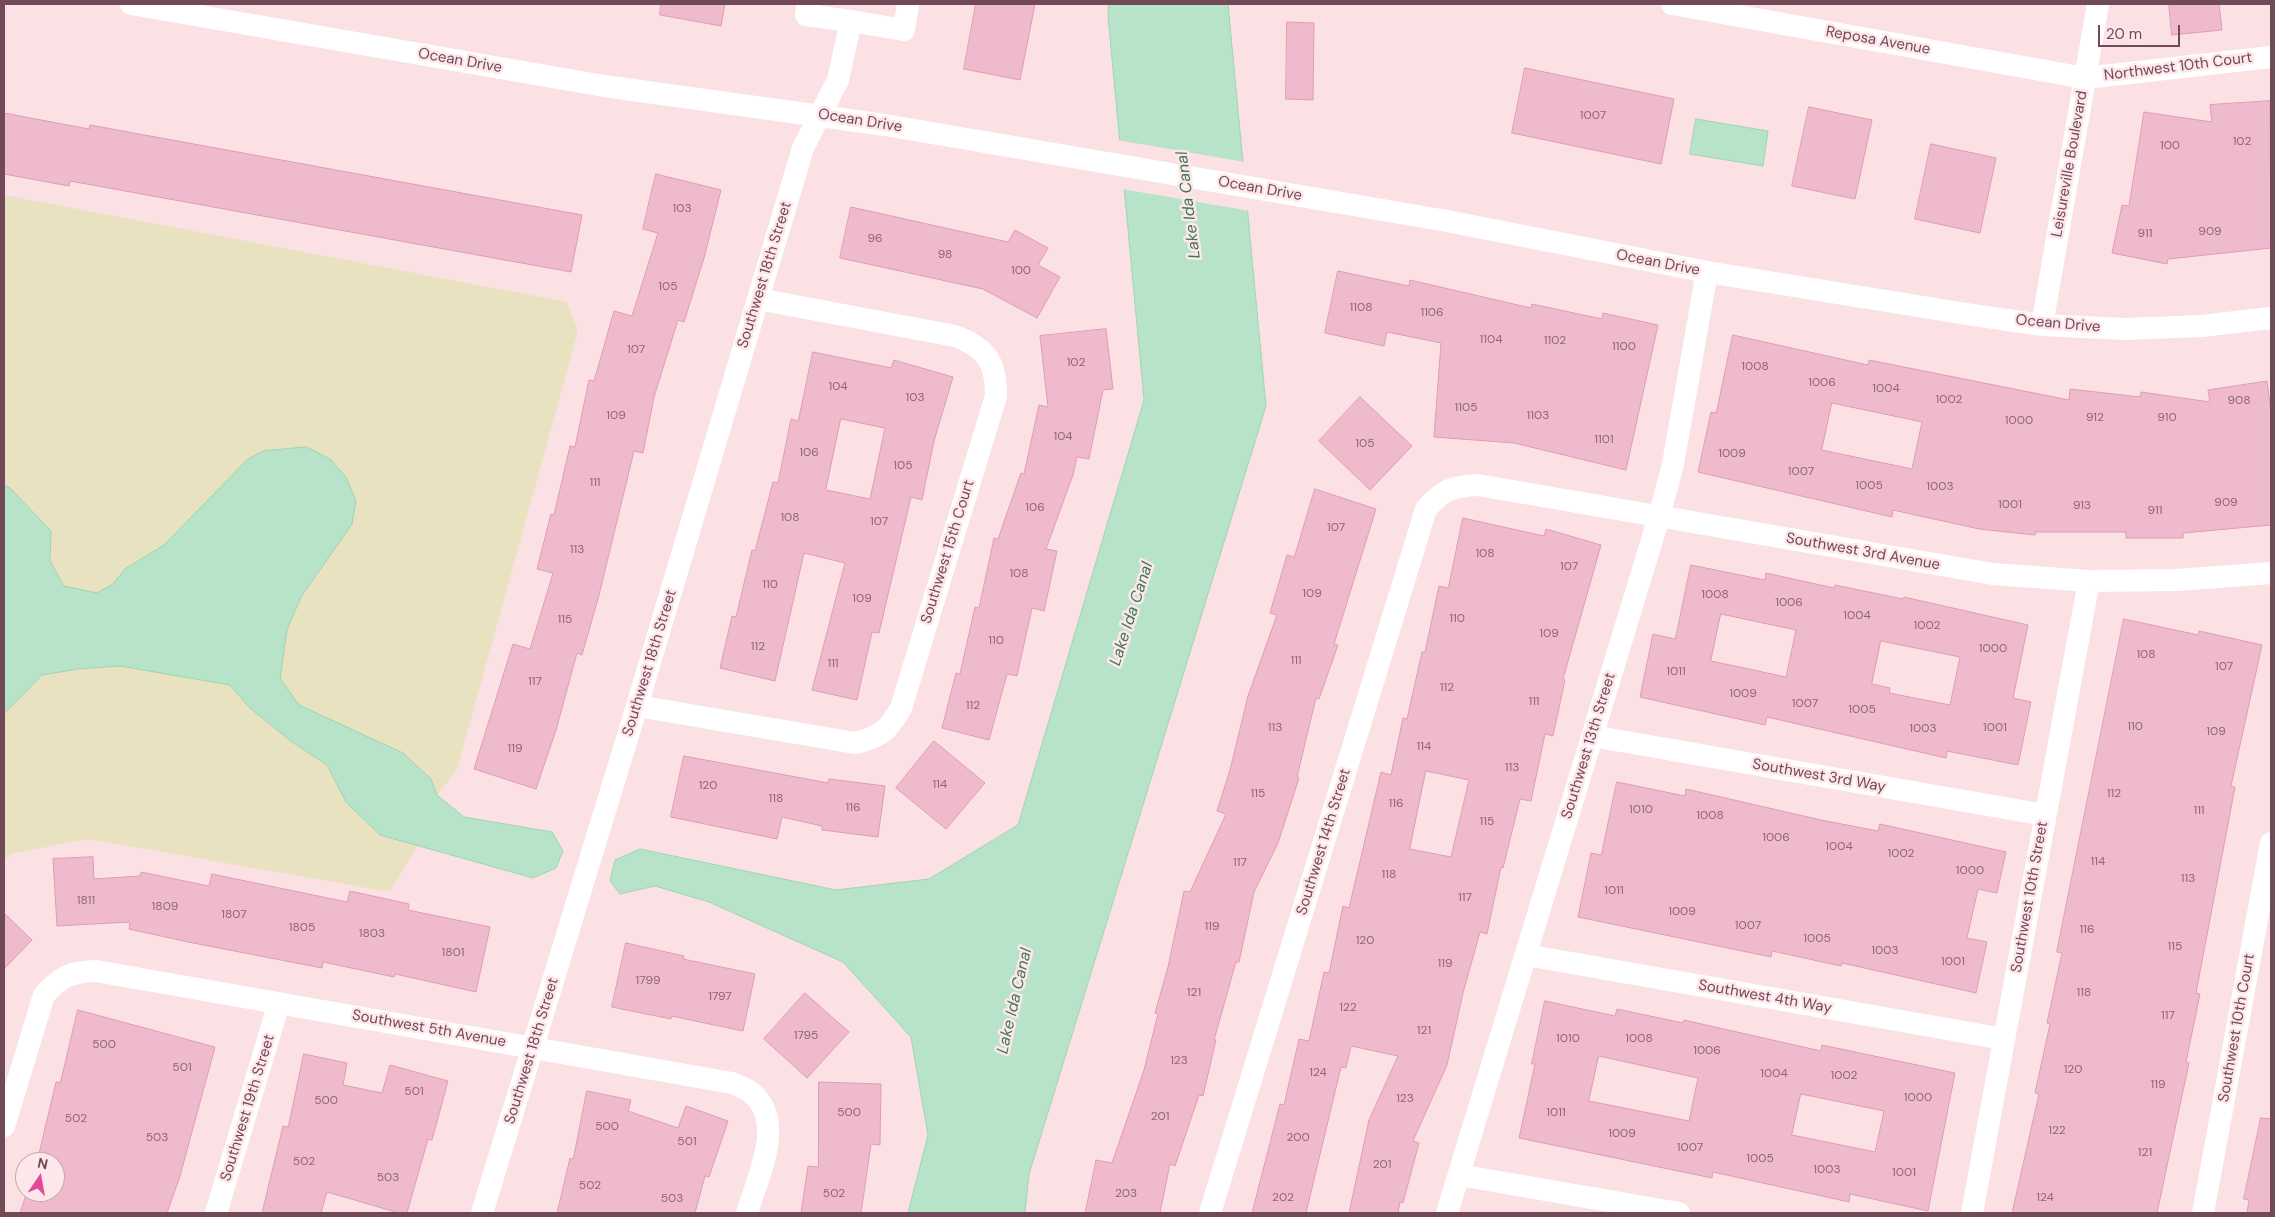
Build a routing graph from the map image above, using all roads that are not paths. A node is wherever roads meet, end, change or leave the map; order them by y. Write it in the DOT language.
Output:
graph roads {
  1 [pos="131,4"];
  2 [pos="808,4"];
  3 [pos="908,4"];
  4 [pos="1672,4"];
  5 [pos="2098,4"];
  6 [pos="851,21"];
  7 [pos="2271,56"];
  8 [pos="2085,78"];
  9 [pos="820,115"];
  10 [pos="1707,272"];
  11 [pos="758,298"];
  12 [pos="2271,318"];
  13 [pos="2042,325"];
  14 [pos="1458,486"];
  15 [pos="1659,517"];
  16 [pos="2271,573"];
  17 [pos="2088,581"];
  18 [pos="637,706"];
  19 [pos="1592,736"];
  20 [pos="2045,816"];
  21 [pos="2271,843"];
  22 [pos="1526,955"];
  23 [pos="279,1003"];
  24 [pos="2004,1039"];
  25 [pos="533,1047"];
  26 [pos="4,1126"];
  27 [pos="1459,1175"];
  28 [pos="216,1213"];
  29 [pos="482,1213"];
  30 [pos="747,1213"];
  31 [pos="1210,1213"];
  32 [pos="1446,1213"];
  33 [pos="1679,1213"];
  34 [pos="1972,1213"];
  35 [pos="2203,1213"];
  1 -- 9 [label="street, Ocean Drive"];
  2 -- 6 [label="street"];
  3 -- 6 [label="street"];
  4 -- 8 [label="street, Reposa Avenue"];
  5 -- 8 [label="street, Leisureville Boulevard"];
  6 -- 9 [label="street, Southwest 18th Street"];
  7 -- 8 [label="street, Northwest 10th Court"];
  8 -- 13 [label="street, Leisureville Boulevard"];
  9 -- 10 [label="street, Ocean Drive"];
  9 -- 11 [label="street, Southwest 18th Street"];
  10 -- 13 [label="street, Ocean Drive"];
  10 -- 15 [label="street, Southwest 13th Street"];
  11 -- 18 [label="street, Southwest 18th Street"];
  11 -- 18 [label="street, Southwest 15th Court"];
  12 -- 13 [label="street, Ocean Drive"];
  14 -- 15 [label="street, Southwest 3rd Avenue"];
  14 -- 31 [label="street, Southwest 14th Street"];
  15 -- 17 [label="street, Southwest 3rd Avenue"];
  15 -- 19 [label="street, Southwest 13th Street"];
  16 -- 17 [label="street, Southwest 3rd Avenue"];
  17 -- 20 [label="street, Southwest 10th Street"];
  18 -- 25 [label="street, Southwest 18th Street"];
  19 -- 20 [label="street, Southwest 3rd Way"];
  19 -- 22 [label="street, Southwest 13th Street"];
  20 -- 24 [label="street, Southwest 10th Street"];
  21 -- 35 [label="street, Southwest 10th Court"];
  22 -- 24 [label="street, Southwest 4th Way"];
  22 -- 27 [label="street, Southwest 13th Street"];
  23 -- 25 [label="street, Southwest 5th Avenue"];
  23 -- 26 [label="street, Southwest 5th Avenue"];
  23 -- 28 [label="street, Southwest 19th Street"];
  24 -- 34 [label="street, Southwest 10th Street"];
  25 -- 29 [label="street, Southwest 18th Street"];
  25 -- 30 [label="street, Southwest 5th Avenue"];
  27 -- 32 [label="street, Southwest 13th Street"];
  27 -- 33 [label="street"];
}
